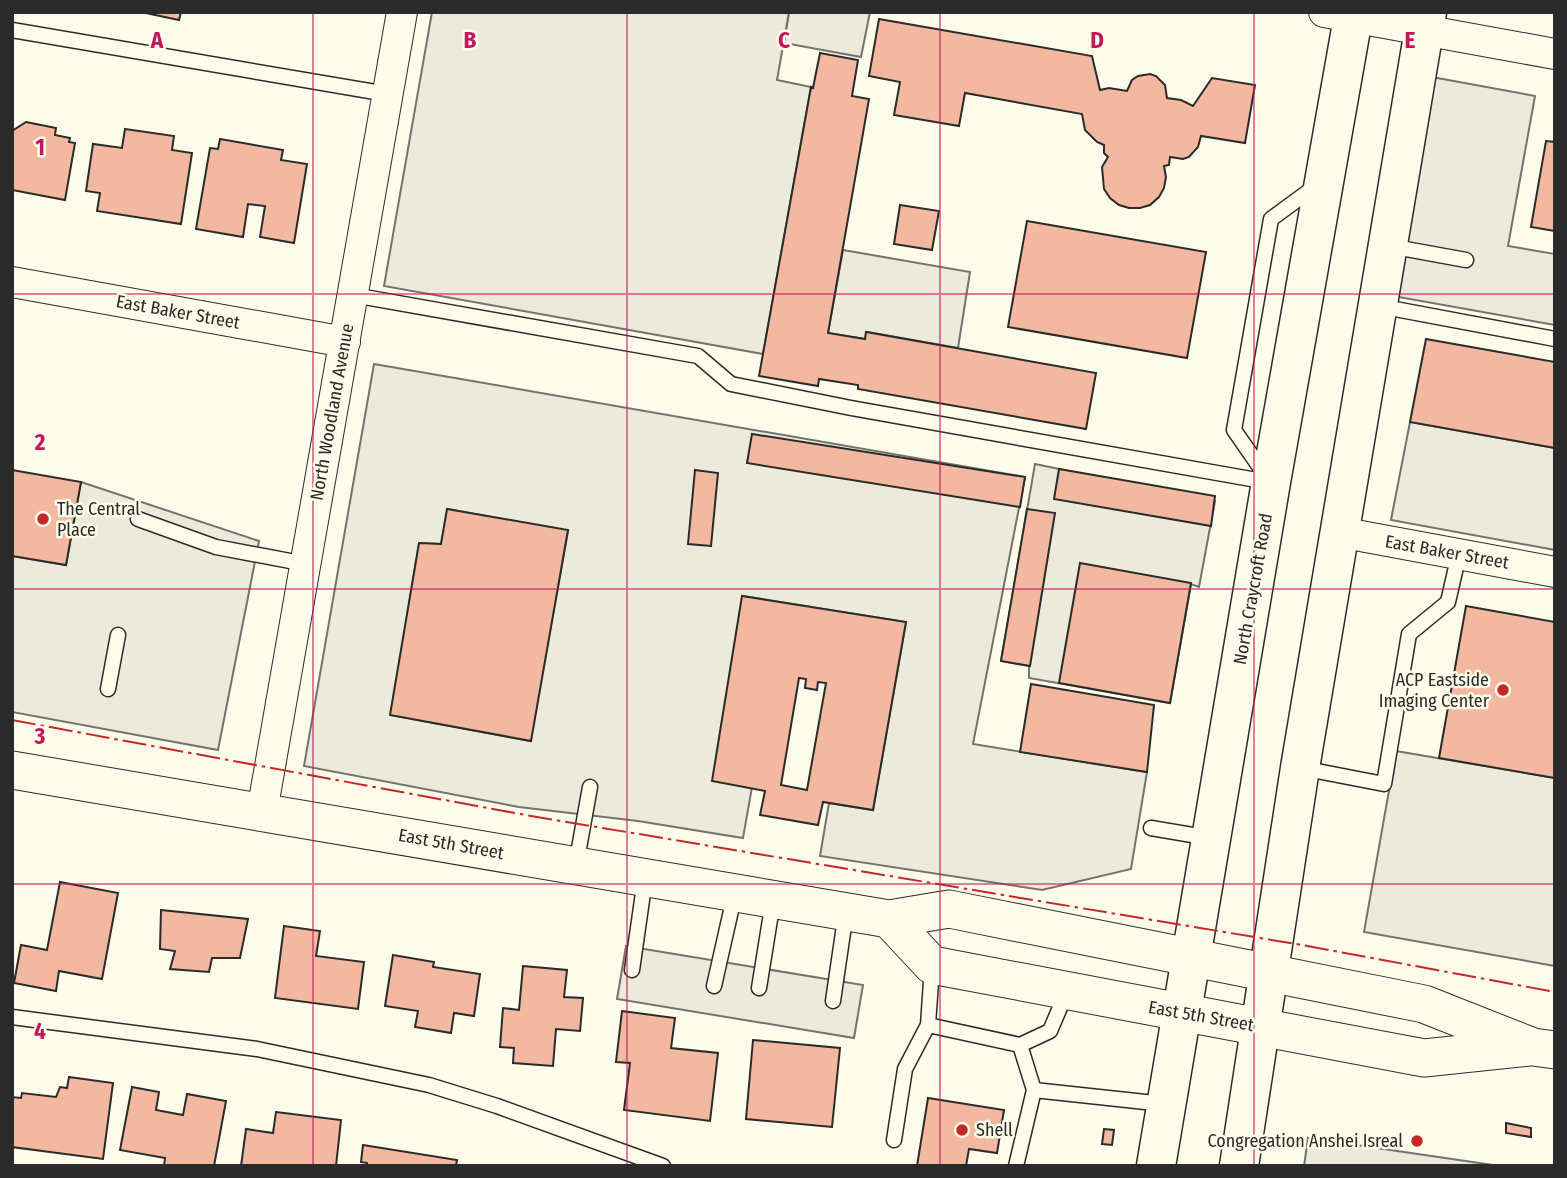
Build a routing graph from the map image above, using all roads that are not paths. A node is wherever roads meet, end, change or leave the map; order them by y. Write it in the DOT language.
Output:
graph roads {
  1 [pos="402,12"];
  2 [pos="1344,14"];
  3 [pos="1425,21"];
  4 [pos="12,30"];
  5 [pos="1555,54"];
  6 [pos="387,94"];
  7 [pos="1387,246"];
  8 [pos="1466,260"];
  9 [pos="12,282"];
  10 [pos="353,295"];
  11 [pos="1377,306"];
  12 [pos="1555,339"];
  13 [pos="345,342"];
  14 [pos="1271,482"];
  15 [pos="138,519"];
  16 [pos="1339,532"];
  17 [pos="1459,554"];
  18 [pos="306,564"];
  19 [pos="1555,572"];
  20 [pos="118,635"];
  21 [pos="108,689"];
  22 [pos="1300,768"];
  23 [pos="12,770"];
  24 [pos="590,787"];
  25 [pos="262,812"];
  26 [pos="1151,828"];
  27 [pos="1211,839"];
  28 [pos="576,866"];
  29 [pos="646,878"];
  30 [pos="735,893"];
  31 [pos="773,899"];
  32 [pos="845,912"];
  33 [pos="889,919"];
  34 [pos="1191,957"];
  35 [pos="932,965"];
  36 [pos="632,970"];
  37 [pos="1269,972"];
  38 [pos="714,986"];
  39 [pos="759,988"];
  40 [pos="1067,991"];
  41 [pos="833,1001"];
  42 [pos="1182,1012"];
  43 [pos="12,1017"];
  44 [pos="928,1025"];
  45 [pos="1261,1027"];
  46 [pos="1020,1045"];
  47 [pos="1544,1049"];
  48 [pos="1034,1090"];
  49 [pos="1166,1104"];
  50 [pos="894,1140"];
  51 [pos="663,1166"];
  52 [pos="1016,1166"];
  53 [pos="1156,1166"];
  54 [pos="1239,1166"];
  1 -- 6 [label="street, North Woodland Avenue"];
  2 -- 3 [label="street"];
  2 -- 14 [label="main road, North Craycroft Road"];
  3 -- 5 [label="street"];
  3 -- 7 [label="main road"];
  4 -- 6 [label="lane"];
  6 -- 10 [label="street, North Woodland Avenue"];
  7 -- 8 [label="lane"];
  7 -- 11 [label="main road"];
  9 -- 13 [label="street, East Baker Street"];
  10 -- 13 [label="street, North Woodland Avenue"];
  10 -- 14 [label="lane"];
  11 -- 12 [label="lane"];
  11 -- 16 [label="main road"];
  13 -- 18 [label="street, North Woodland Avenue"];
  14 -- 27 [label="main road, North Craycroft Road"];
  15 -- 18 [label="lane"];
  16 -- 17 [label="street, East Baker Street"];
  16 -- 22 [label="main road"];
  17 -- 19 [label="street, East Baker Street"];
  17 -- 22 [label="lane"];
  18 -- 25 [label="street, North Woodland Avenue"];
  20 -- 21 [label="lane"];
  22 -- 37 [label="main road"];
  23 -- 25 [label="street, East 5th Street"];
  24 -- 28 [label="lane"];
  25 -- 28 [label="street, East 5th Street"];
  26 -- 27 [label="lane"];
  27 -- 34 [label="main road, North Craycroft Road"];
  28 -- 29 [label="street, East 5th Street"];
  29 -- 30 [label="street, East 5th Street"];
  29 -- 36 [label="lane"];
  30 -- 31 [label="street, East 5th Street"];
  30 -- 38 [label="lane"];
  31 -- 32 [label="street, East 5th Street"];
  31 -- 39 [label="lane"];
  32 -- 33 [label="street, East 5th Street"];
  32 -- 41 [label="lane"];
  33 -- 34 [label="street, East 5th Street"];
  33 -- 35 [label="street"];
  34 -- 37 [label="street, East 5th Street"];
  34 -- 42 [label="main road, North Craycroft Road"];
  35 -- 40 [label="street, East 5th Street"];
  35 -- 44 [label="lane"];
  37 -- 45 [label="main road"];
  37 -- 47 [label="street, East 5th Street"];
  40 -- 42 [label="street, East 5th Street"];
  40 -- 46 [label="lane"];
  42 -- 45 [label="street, East 5th Street"];
  42 -- 49 [label="main road, North Craycroft Road"];
  43 -- 51 [label="lane"];
  44 -- 46 [label="lane"];
  44 -- 50 [label="lane"];
  45 -- 47 [label="street, East 5th Street"];
  45 -- 54 [label="main road"];
  46 -- 48 [label="lane"];
  48 -- 49 [label="lane"];
  48 -- 52 [label="lane"];
  49 -- 53 [label="main road, North Craycroft Road"];
}
